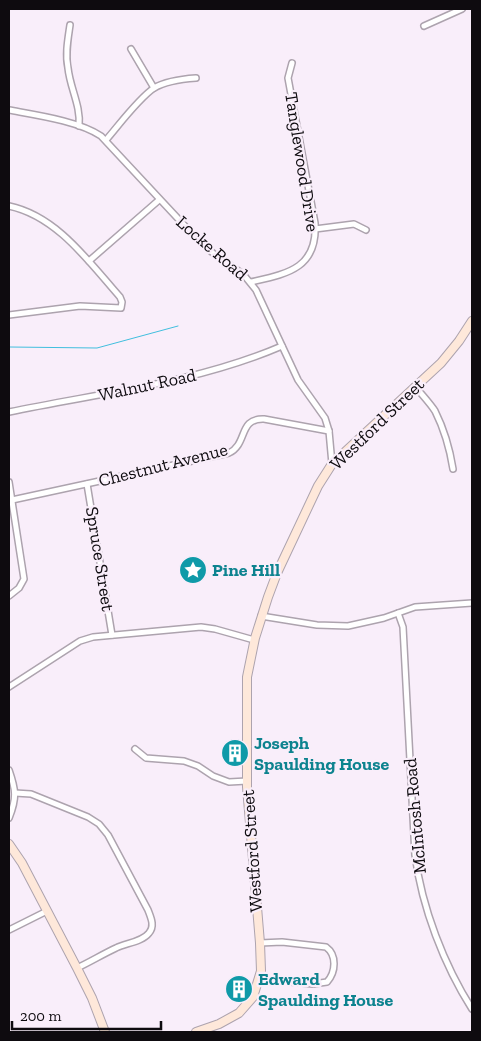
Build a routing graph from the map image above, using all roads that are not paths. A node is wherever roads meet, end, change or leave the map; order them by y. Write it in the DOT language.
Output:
graph roads {
  1 [pos="462,9"];
  2 [pos="70,25"];
  3 [pos="424,26"];
  4 [pos="132,49"];
  5 [pos="292,63"];
  6 [pos="196,78"];
  7 [pos="154,88"];
  8 [pos="9,110"];
  9 [pos="79,126"];
  10 [pos="106,140"];
  11 [pos="159,200"];
  12 [pos="9,206"];
  13 [pos="315,229"];
  14 [pos="366,230"];
  15 [pos="89,261"];
  16 [pos="251,282"];
  17 [pos="9,315"];
  18 [pos="472,320"];
  19 [pos="282,346"];
  20 [pos="415,386"];
  21 [pos="9,412"];
  22 [pos="329,431"];
  23 [pos="332,464"];
  24 [pos="453,469"];
  25 [pos="9,482"];
  26 [pos="87,484"];
  27 [pos="12,500"];
  28 [pos="9,596"];
  29 [pos="472,603"];
  30 [pos="398,612"];
  31 [pos="262,616"];
  32 [pos="112,635"];
  33 [pos="254,640"];
  34 [pos="9,687"];
  35 [pos="135,750"];
  36 [pos="9,770"];
  37 [pos="247,781"];
  38 [pos="15,793"];
  39 [pos="9,818"];
  40 [pos="9,844"];
  41 [pos="47,911"];
  42 [pos="9,930"];
  43 [pos="260,943"];
  44 [pos="77,968"];
  45 [pos="258,979"];
  46 [pos="472,1009"];
  47 [pos="105,1032"];
  48 [pos="196,1032"];
  1 -- 3 [label="street"];
  2 -- 9 [label="street"];
  4 -- 7 [label="street"];
  5 -- 13 [label="street, Tanglewood Drive"];
  6 -- 7 [label="street"];
  7 -- 10 [label="street"];
  8 -- 9 [label="street, Locke Road"];
  9 -- 10 [label="street, Locke Road"];
  10 -- 11 [label="street, Locke Road"];
  11 -- 15 [label="street"];
  11 -- 16 [label="street, Locke Road"];
  12 -- 15 [label="street"];
  13 -- 14 [label="street"];
  13 -- 16 [label="street, Tanglewood Drive"];
  15 -- 17 [label="street"];
  16 -- 19 [label="street, Locke Road"];
  18 -- 20 [label="main road, Westford Street"];
  19 -- 21 [label="street, Walnut Road"];
  19 -- 22 [label="street, Locke Road"];
  20 -- 23 [label="main road, Westford Street"];
  20 -- 24 [label="street"];
  22 -- 23 [label="street, Locke Road"];
  22 -- 26 [label="street, Chestnut Avenue"];
  23 -- 31 [label="main road, Westford Street"];
  25 -- 27 [label="street"];
  26 -- 27 [label="street, Chestnut Avenue"];
  26 -- 32 [label="street, Spruce Street"];
  27 -- 28 [label="street"];
  29 -- 30 [label="street"];
  30 -- 31 [label="street"];
  30 -- 46 [label="street, McIntosh Road"];
  31 -- 33 [label="main road, Westford Street"];
  32 -- 33 [label="street"];
  32 -- 34 [label="street"];
  33 -- 37 [label="main road, Westford Street"];
  35 -- 37 [label="street"];
  36 -- 38 [label="street"];
  37 -- 43 [label="main road, Westford Street"];
  38 -- 39 [label="street"];
  38 -- 44 [label="street"];
  40 -- 41 [label="main road"];
  41 -- 42 [label="street"];
  41 -- 44 [label="main road"];
  43 -- 45 [label="main road, Westford Street"];
  43 -- 45 [label="street"];
  44 -- 47 [label="main road"];
  45 -- 48 [label="main road, Westford Street"];
}
